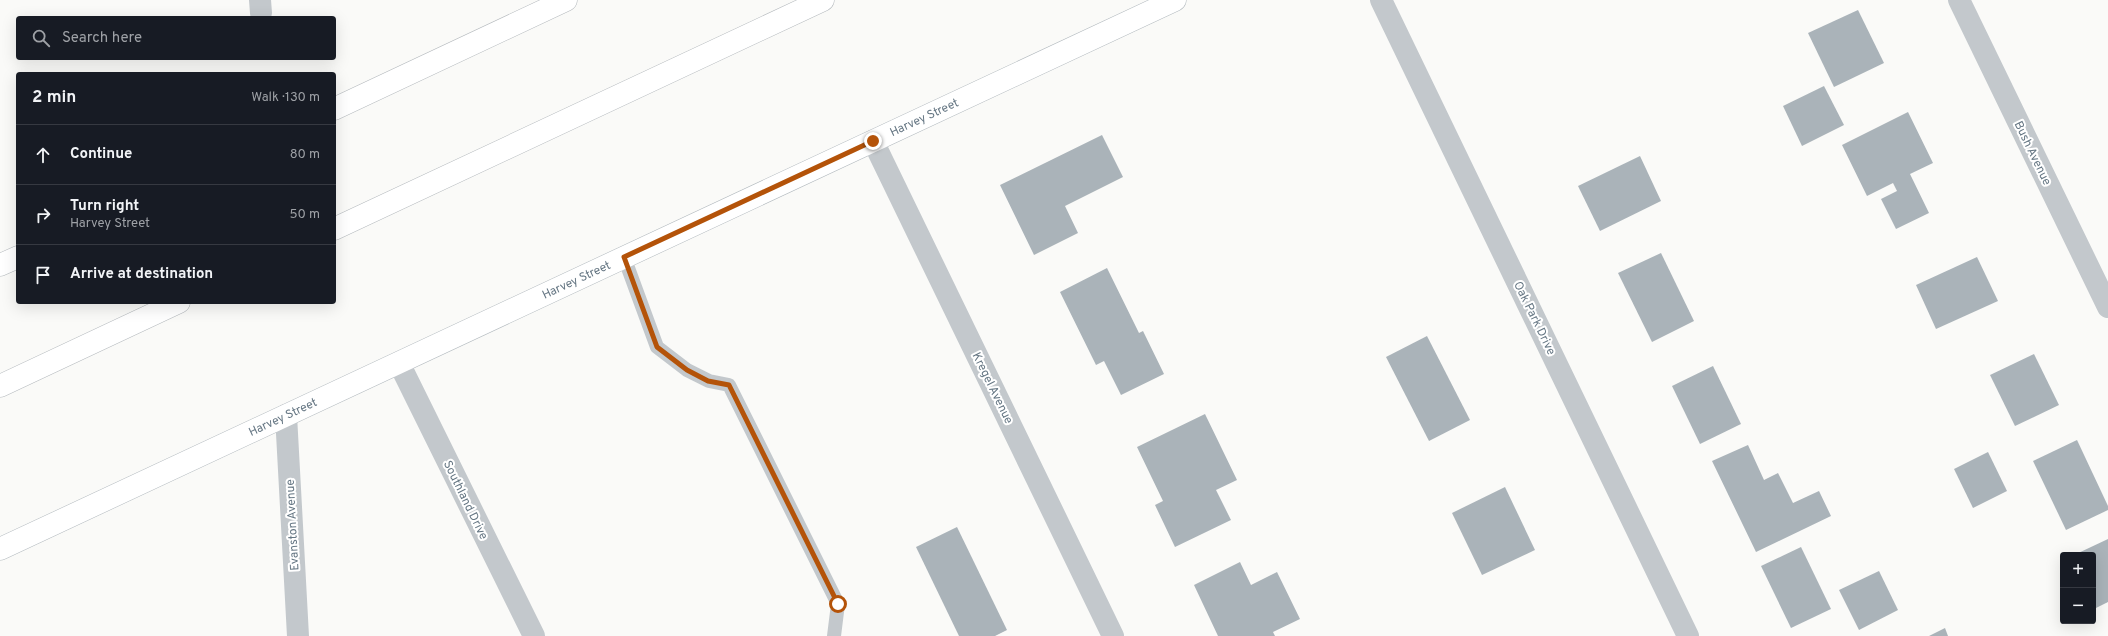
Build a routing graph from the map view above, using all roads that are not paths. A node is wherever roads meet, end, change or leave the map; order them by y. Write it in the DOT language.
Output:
graph roads {
  1 [pos="566,0"];
  2 [pos="823,0"];
  3 [pos="1175,0"];
  4 [pos="1381,0"];
  5 [pos="1959,0"];
  6 [pos="336,108"];
  7 [pos="873,141"];
  8 [pos="336,228"];
  9 [pos="624,257"];
  10 [pos="16,258"];
  11 [pos="0,265"];
  12 [pos="175,304"];
  13 [pos="2108,306"];
  14 [pos="398,364"];
  15 [pos="0,386"];
  16 [pos="286,415"];
  17 [pos="0,549"];
  18 [pos="298,636"];
  19 [pos="534,636"];
  20 [pos="834,636"];
  21 [pos="1113,636"];
  22 [pos="1688,636"];
  1 -- 6 [label="main road"];
  2 -- 8 [label="main road"];
  3 -- 7 [label="main road, Harvey Street"];
  4 -- 22 [label="street, Oak Park Drive"];
  5 -- 13 [label="street, Bush Avenue"];
  7 -- 9 [label="main road, Harvey Street"];
  7 -- 21 [label="street, Kregel Avenue"];
  9 -- 14 [label="main road, Harvey Street"];
  9 -- 20 [label="lane"];
  10 -- 11 [label="main road"];
  12 -- 15 [label="main road"];
  14 -- 16 [label="main road, Harvey Street"];
  14 -- 19 [label="street, Southland Drive"];
  16 -- 17 [label="main road, Harvey Street"];
  16 -- 18 [label="street, Evanston Avenue"];
}
